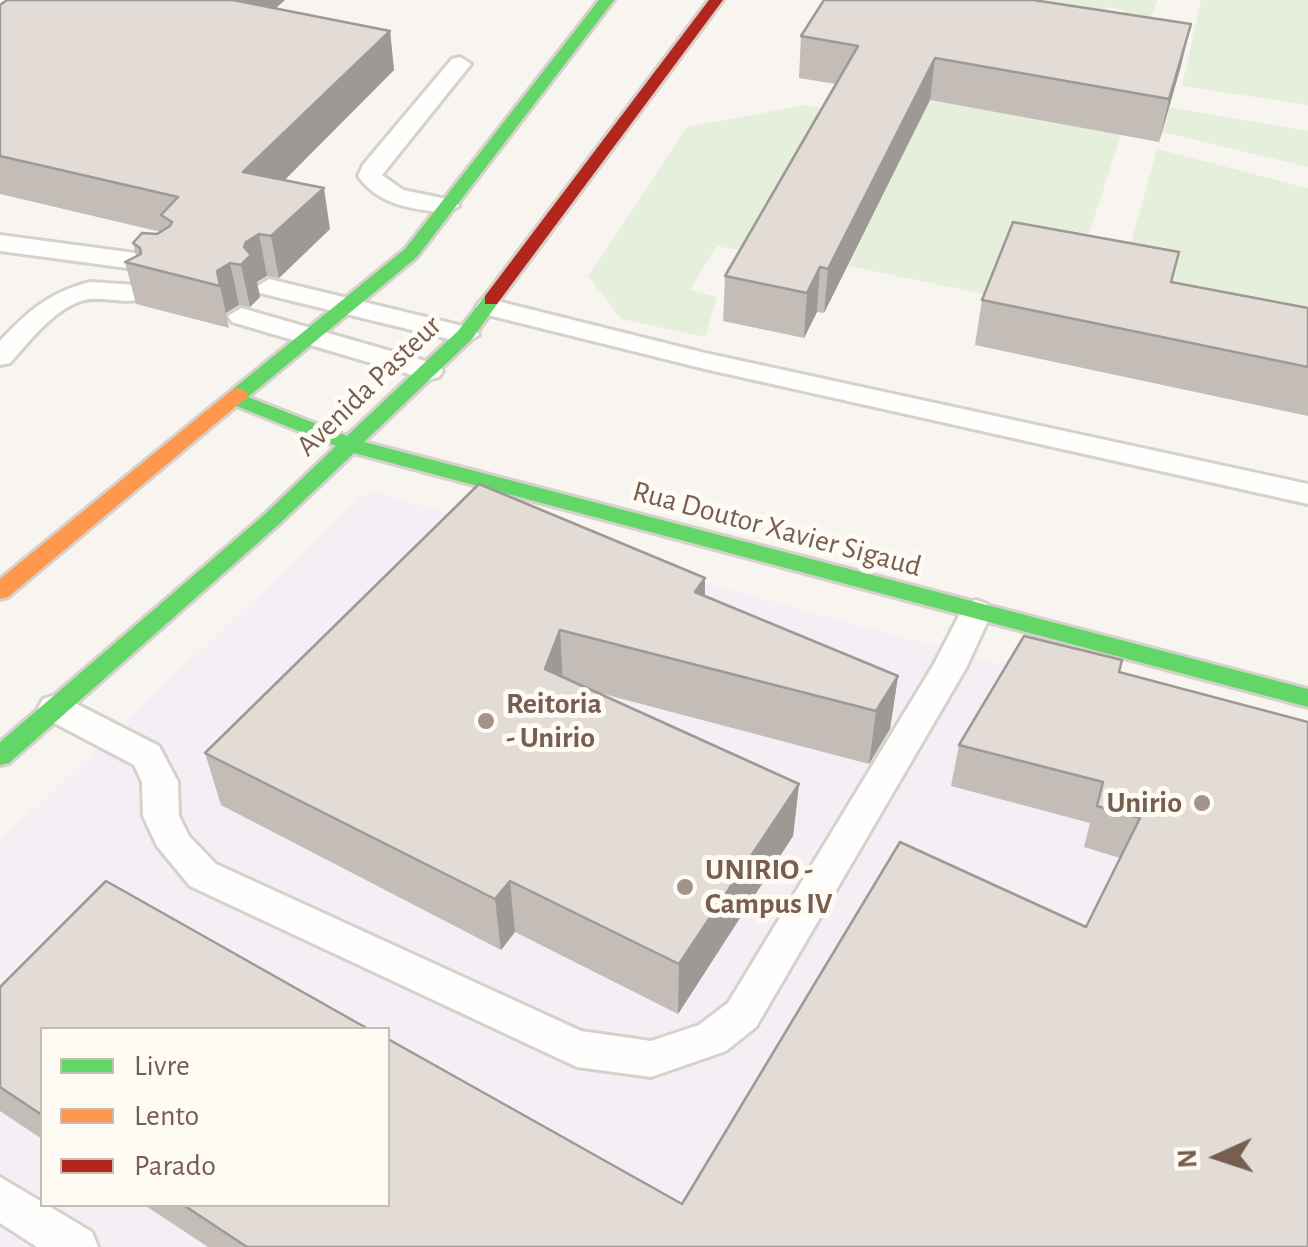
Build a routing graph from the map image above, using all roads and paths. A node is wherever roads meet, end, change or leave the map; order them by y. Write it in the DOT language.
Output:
graph roads {
  1 [pos="607,0"];
  2 [pos="716,0"];
  3 [pos="460,64"];
  4 [pos="447,206"];
  5 [pos="1,244"];
  6 [pos="166,265"];
  7 [pos="270,287"];
  8 [pos="136,293"];
  9 [pos="348,306"];
  10 [pos="489,307"];
  11 [pos="242,316"];
  12 [pos="315,335"];
  13 [pos="465,336"];
  14 [pos="0,358"];
  15 [pos="429,371"];
  16 [pos="236,400"];
  17 [pos="351,446"];
  18 [pos="1308,494"];
  19 [pos="0,591"];
  20 [pos="976,612"];
  21 [pos="1308,698"];
  22 [pos="54,708"];
  23 [pos="0,756"];
  24 [pos="0,1198"];
  25 [pos="76,1247"];
  1 -- 4 [label="street"];
  2 -- 10 [label="street, Avenida Pasteur"];
  3 -- 4 [label="lane"];
  4 -- 9 [label="street"];
  5 -- 6 [label="lane"];
  7 -- 9 [label="lane"];
  8 -- 14 [label="lane"];
  9 -- 12 [label="street"];
  9 -- 13 [label="lane"];
  10 -- 13 [label="street, Avenida Pasteur"];
  10 -- 18 [label="lane"];
  11 -- 12 [label="lane"];
  12 -- 15 [label="lane"];
  12 -- 16 [label="street"];
  13 -- 15 [label="street, Avenida Pasteur"];
  15 -- 17 [label="street, Avenida Pasteur"];
  16 -- 17 [label="street, Rua Doutor Xavier Sigaud"];
  16 -- 19 [label="street"];
  17 -- 20 [label="street, Rua Doutor Xavier Sigaud"];
  17 -- 22 [label="street, Avenida Pasteur"];
  20 -- 21 [label="street, Rua Doutor Xavier Sigaud"];
  20 -- 22 [label="lane"];
  22 -- 23 [label="street, Avenida Pasteur"];
  24 -- 25 [label="lane"];
}
